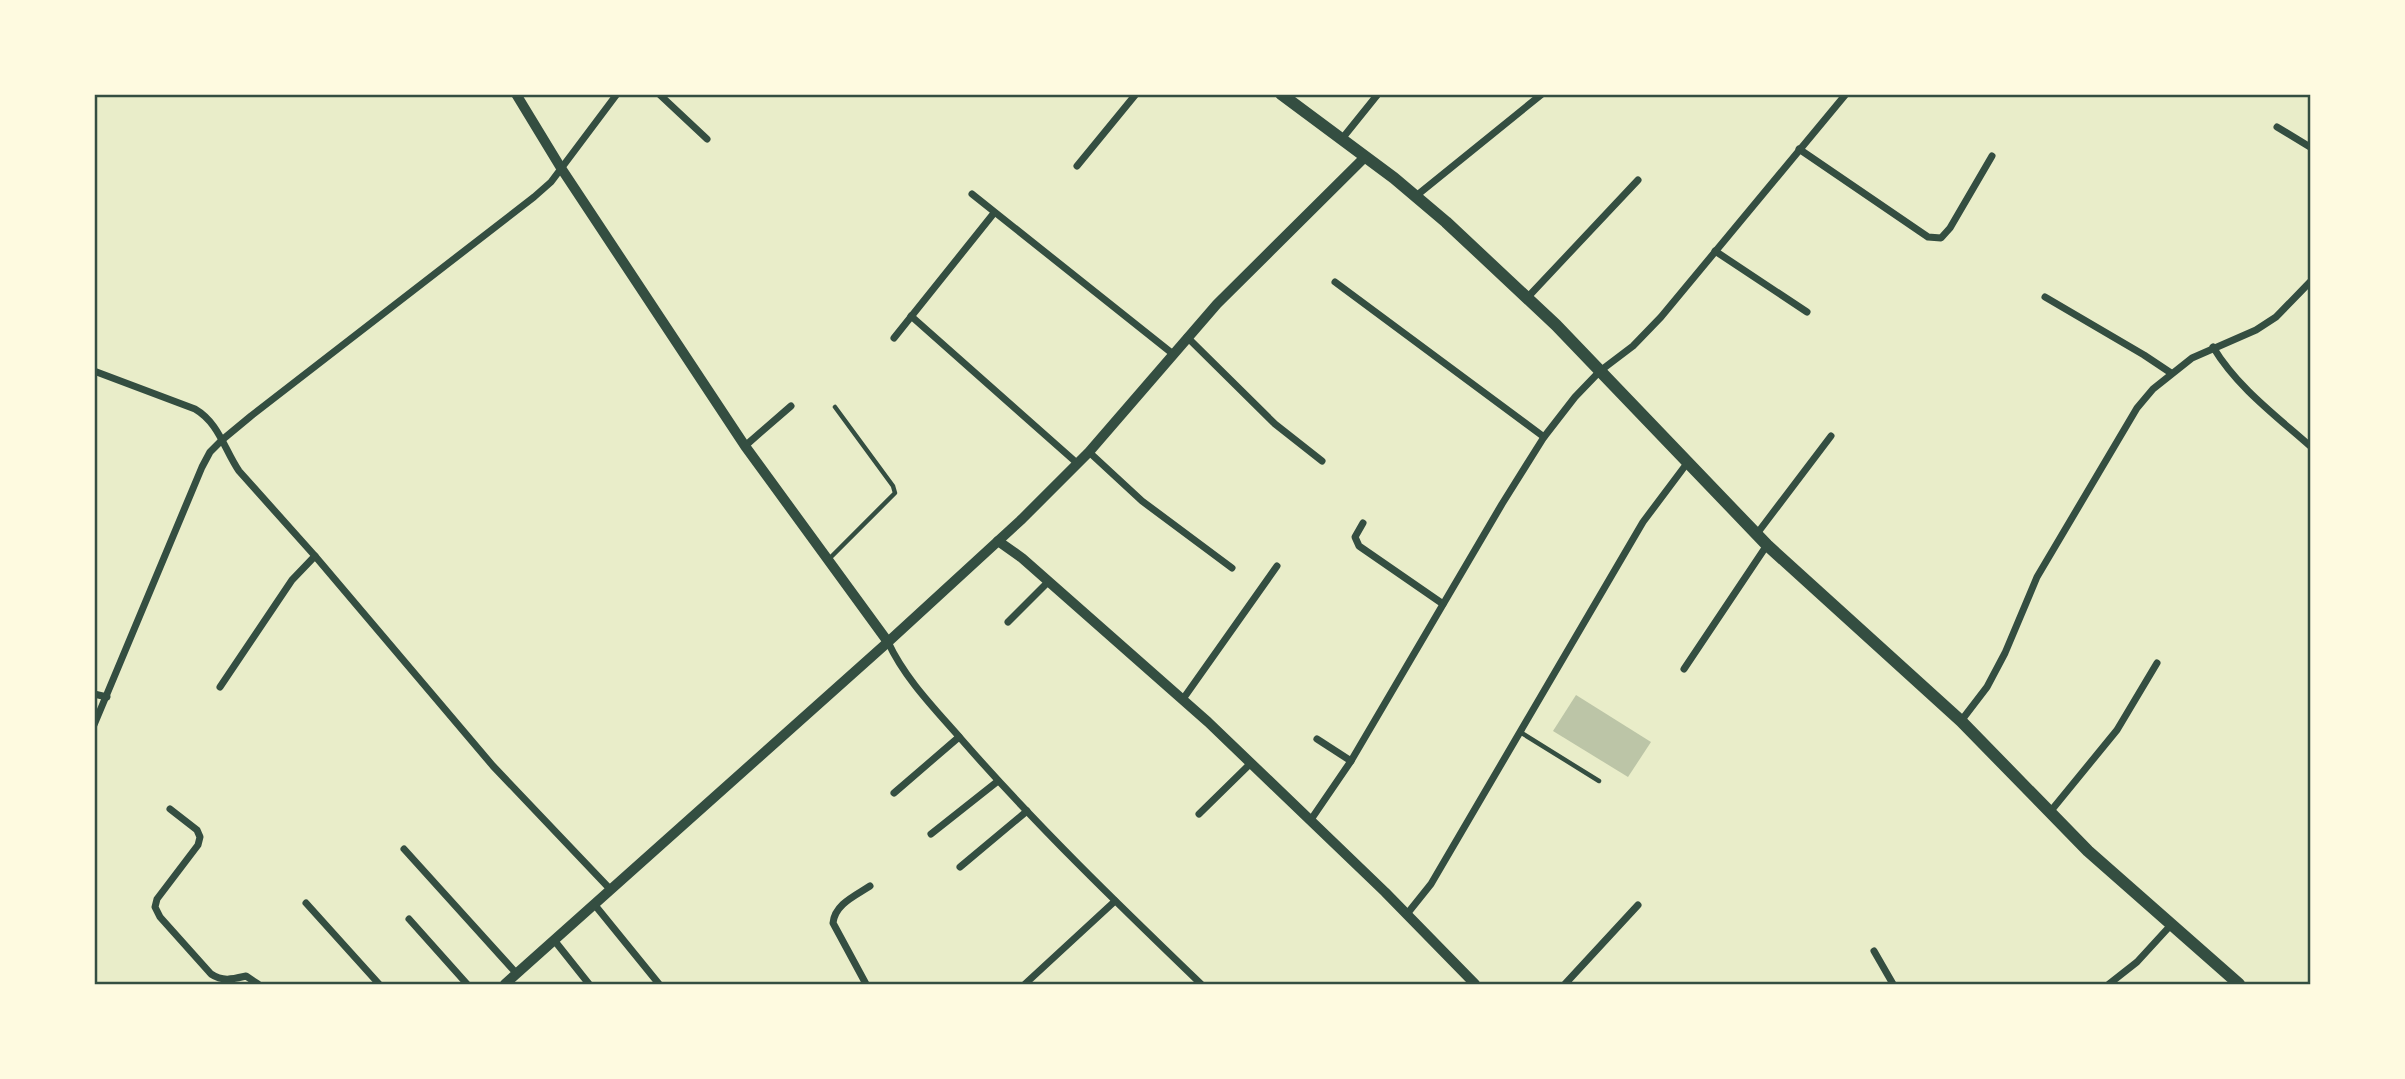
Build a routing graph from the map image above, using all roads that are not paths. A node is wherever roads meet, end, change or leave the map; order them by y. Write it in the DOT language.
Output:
graph roads {
  1 [pos="516,94"];
  2 [pos="617,94"];
  3 [pos="659,94"];
  4 [pos="1136,94"];
  5 [pos="1281,94"];
  6 [pos="1378,94"];
  7 [pos="1542,94"];
  8 [pos="1846,94"];
  9 [pos="2277,127"];
  10 [pos="707,139"];
  11 [pos="1341,140"];
  12 [pos="2311,147"];
  13 [pos="1799,149"];
  14 [pos="1992,156"];
  15 [pos="1364,157"];
  16 [pos="1077,166"];
  17 [pos="561,169"];
  18 [pos="1637,180"];
  19 [pos="972,194"];
  20 [pos="1416,196"];
  21 [pos="994,213"];
  22 [pos="1715,251"];
  23 [pos="1335,282"];
  24 [pos="2311,282"];
  25 [pos="2045,297"];
  26 [pos="1527,298"];
  27 [pos="1807,312"];
  28 [pos="911,316"];
  29 [pos="1188,337"];
  30 [pos="894,338"];
  31 [pos="2213,347"];
  32 [pos="1173,354"];
  33 [pos="94,371"];
  34 [pos="1601,371"];
  35 [pos="2171,373"];
  36 [pos="791,407"];
  37 [pos="835,407"];
  38 [pos="1831,436"];
  39 [pos="1544,437"];
  40 [pos="222,440"];
  41 [pos="745,446"];
  42 [pos="2311,446"];
  43 [pos="1088,452"];
  44 [pos="1322,461"];
  45 [pos="1688,461"];
  46 [pos="1078,464"];
  47 [pos="1363,523"];
  48 [pos="1756,535"];
  49 [pos="998,541"];
  50 [pos="1767,545"];
  51 [pos="315,556"];
  52 [pos="827,560"];
  53 [pos="1277,566"];
  54 [pos="1232,568"];
  55 [pos="1049,582"];
  56 [pos="1444,604"];
  57 [pos="1008,622"];
  58 [pos="888,642"];
  59 [pos="2157,663"];
  60 [pos="1684,668"];
  61 [pos="220,687"];
  62 [pos="94,694"];
  63 [pos="107,697"];
  64 [pos="1183,699"];
  65 [pos="1961,721"];
  66 [pos="94,725"];
  67 [pos="1520,732"];
  68 [pos="959,737"];
  69 [pos="1317,738"];
  70 [pos="1351,761"];
  71 [pos="1250,764"];
  72 [pos="998,781"];
  73 [pos="1599,781"];
  74 [pos="894,793"];
  75 [pos="170,810"];
  76 [pos="1027,811"];
  77 [pos="2050,812"];
  78 [pos="1199,814"];
  79 [pos="1310,821"];
  80 [pos="931,834"];
  81 [pos="404,849"];
  82 [pos="960,867"];
  83 [pos="870,886"];
  84 [pos="610,889"];
  85 [pos="1115,901"];
  86 [pos="306,903"];
  87 [pos="594,904"];
  88 [pos="1638,905"];
  89 [pos="1407,914"];
  90 [pos="409,919"];
  91 [pos="2171,926"];
  92 [pos="554,940"];
  93 [pos="1874,951"];
  94 [pos="517,974"];
  95 [pos="258,985"];
  96 [pos="379,985"];
  97 [pos="467,985"];
  98 [pos="505,985"];
  99 [pos="589,985"];
  100 [pos="659,985"];
  101 [pos="866,985"];
  102 [pos="1025,985"];
  103 [pos="1201,985"];
  104 [pos="1475,985"];
  105 [pos="1566,985"];
  106 [pos="1893,985"];
  107 [pos="2109,985"];
  108 [pos="2239,985"];
  1 -- 17 [label="street"];
  2 -- 17 [label="street"];
  3 -- 10 [label="street"];
  4 -- 16 [label="street"];
  5 -- 11 [label="main road"];
  6 -- 11 [label="street"];
  7 -- 20 [label="street"];
  8 -- 13 [label="street"];
  9 -- 12 [label="street"];
  11 -- 15 [label="main road"];
  13 -- 14 [label="street"];
  13 -- 22 [label="street"];
  15 -- 20 [label="main road"];
  15 -- 29 [label="street"];
  17 -- 40 [label="street"];
  17 -- 41 [label="street"];
  18 -- 26 [label="street"];
  19 -- 21 [label="street"];
  20 -- 26 [label="main road"];
  21 -- 28 [label="street"];
  21 -- 32 [label="street"];
  22 -- 27 [label="street"];
  22 -- 34 [label="street"];
  23 -- 39 [label="street"];
  24 -- 31 [label="street"];
  25 -- 35 [label="street"];
  26 -- 34 [label="main road"];
  28 -- 30 [label="street"];
  28 -- 46 [label="street"];
  29 -- 32 [label="street"];
  29 -- 44 [label="street"];
  31 -- 35 [label="street"];
  31 -- 42 [label="street"];
  32 -- 43 [label="street"];
  33 -- 40 [label="street"];
  34 -- 39 [label="street"];
  34 -- 45 [label="main road"];
  35 -- 65 [label="street"];
  36 -- 41 [label="street"];
  37 -- 52 [label="lane"];
  38 -- 48 [label="street"];
  39 -- 56 [label="street"];
  40 -- 51 [label="street"];
  40 -- 63 [label="street"];
  41 -- 52 [label="street"];
  43 -- 46 [label="street"];
  43 -- 54 [label="street"];
  45 -- 48 [label="main road"];
  45 -- 67 [label="street"];
  46 -- 49 [label="street"];
  47 -- 56 [label="street"];
  48 -- 50 [label="main road"];
  49 -- 55 [label="street"];
  49 -- 58 [label="street"];
  50 -- 60 [label="street"];
  50 -- 65 [label="main road"];
  51 -- 61 [label="street"];
  51 -- 84 [label="street"];
  52 -- 58 [label="street"];
  53 -- 64 [label="street"];
  55 -- 57 [label="street"];
  55 -- 64 [label="street"];
  56 -- 70 [label="street"];
  58 -- 68 [label="street"];
  58 -- 84 [label="street"];
  59 -- 77 [label="street"];
  62 -- 63 [label="street"];
  63 -- 66 [label="street"];
  64 -- 71 [label="street"];
  65 -- 77 [label="main road"];
  67 -- 73 [label="lane"];
  67 -- 89 [label="street"];
  68 -- 72 [label="street"];
  68 -- 74 [label="street"];
  69 -- 70 [label="street"];
  70 -- 79 [label="street"];
  71 -- 78 [label="street"];
  71 -- 79 [label="street"];
  72 -- 76 [label="street"];
  72 -- 80 [label="street"];
  75 -- 95 [label="street"];
  76 -- 82 [label="street"];
  76 -- 85 [label="street"];
  77 -- 91 [label="main road"];
  79 -- 89 [label="street"];
  81 -- 94 [label="street"];
  83 -- 101 [label="street"];
  84 -- 87 [label="street"];
  85 -- 102 [label="street"];
  85 -- 103 [label="street"];
  86 -- 96 [label="street"];
  87 -- 92 [label="street"];
  87 -- 100 [label="street"];
  88 -- 105 [label="street"];
  89 -- 104 [label="street"];
  90 -- 97 [label="street"];
  91 -- 107 [label="street"];
  91 -- 108 [label="main road"];
  92 -- 94 [label="street"];
  92 -- 99 [label="street"];
  93 -- 106 [label="street"];
  94 -- 98 [label="street"];
}
